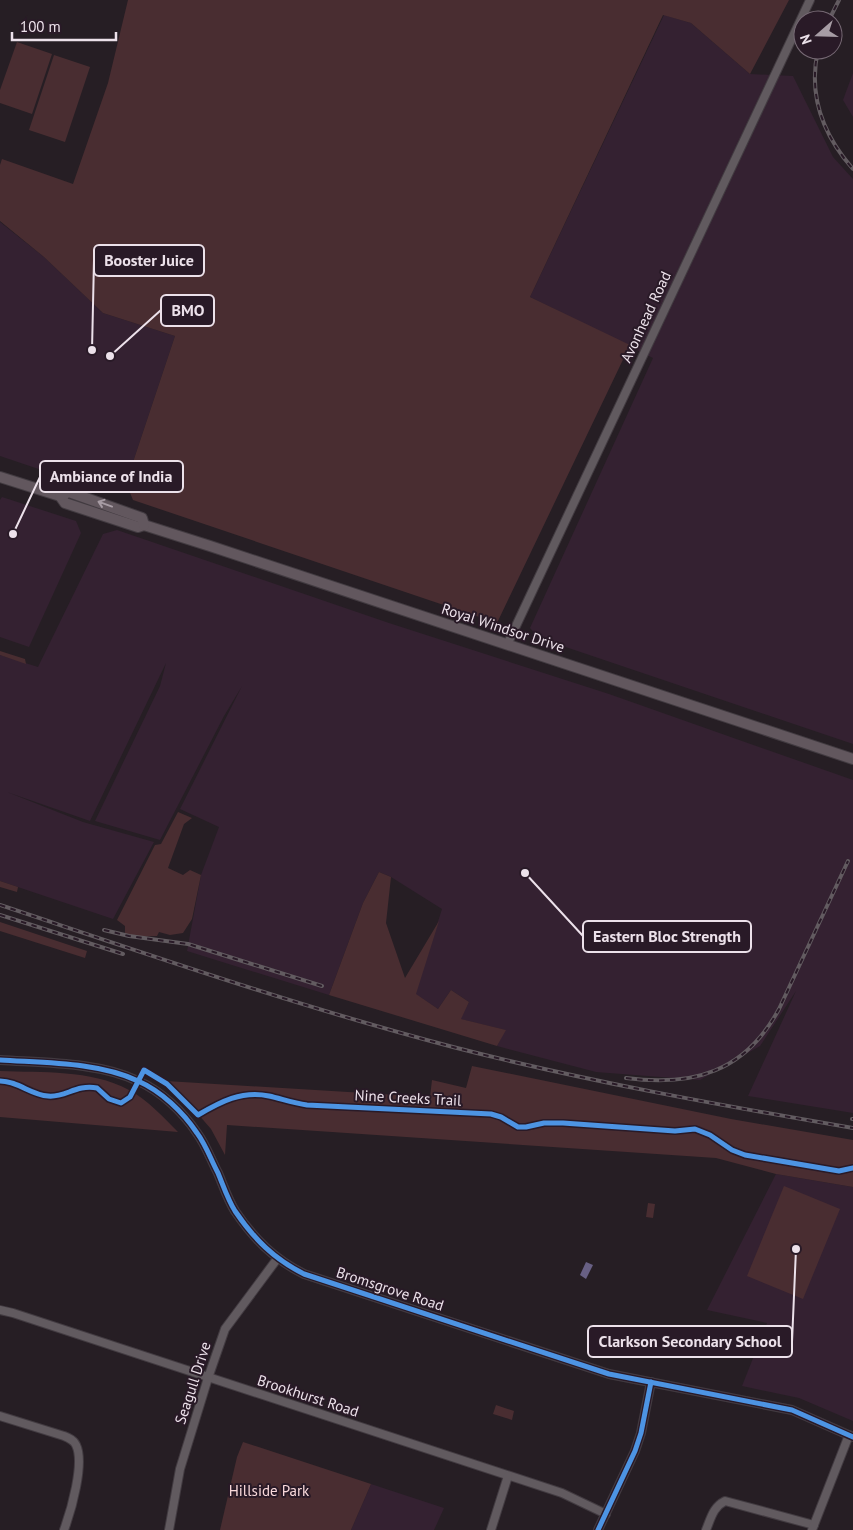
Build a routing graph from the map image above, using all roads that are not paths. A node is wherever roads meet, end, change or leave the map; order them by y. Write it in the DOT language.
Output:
graph roads {
  1 [pos="810,0"];
  2 [pos="0,477"];
  3 [pos="507,645"];
  4 [pos="853,759"];
  5 [pos="0,1060"];
  6 [pos="277,1259"];
  7 [pos="0,1310"];
  8 [pos="208,1378"];
  9 [pos="651,1382"];
  10 [pos="0,1416"];
  11 [pos="851,1436"];
  12 [pos="508,1476"];
  13 [pos="606,1514"];
  14 [pos="813,1527"];
  15 [pos="64,1530"];
  16 [pos="169,1530"];
  17 [pos="491,1530"];
  18 [pos="598,1530"];
  19 [pos="706,1530"];
  1 -- 3 [label="street, Avonhead Road"];
  2 -- 3 [label="main road, Royal Windsor Drive"];
  3 -- 4 [label="main road, Royal Windsor Drive"];
  5 -- 6 [label="street, Bromsgrove Road"];
  6 -- 8 [label="street, Seagull Drive"];
  6 -- 9 [label="street, Bromsgrove Road"];
  7 -- 8 [label="street, Brookhurst Road"];
  8 -- 12 [label="street, Brookhurst Road"];
  8 -- 16 [label="street, Seagull Drive"];
  9 -- 11 [label="street, Bromsgrove Road"];
  9 -- 13 [label="street"];
  10 -- 15 [label="street"];
  11 -- 14 [label="street"];
  12 -- 13 [label="street, Brookhurst Road"];
  12 -- 17 [label="street"];
  13 -- 18 [label="street"];
  14 -- 19 [label="street"];
}
